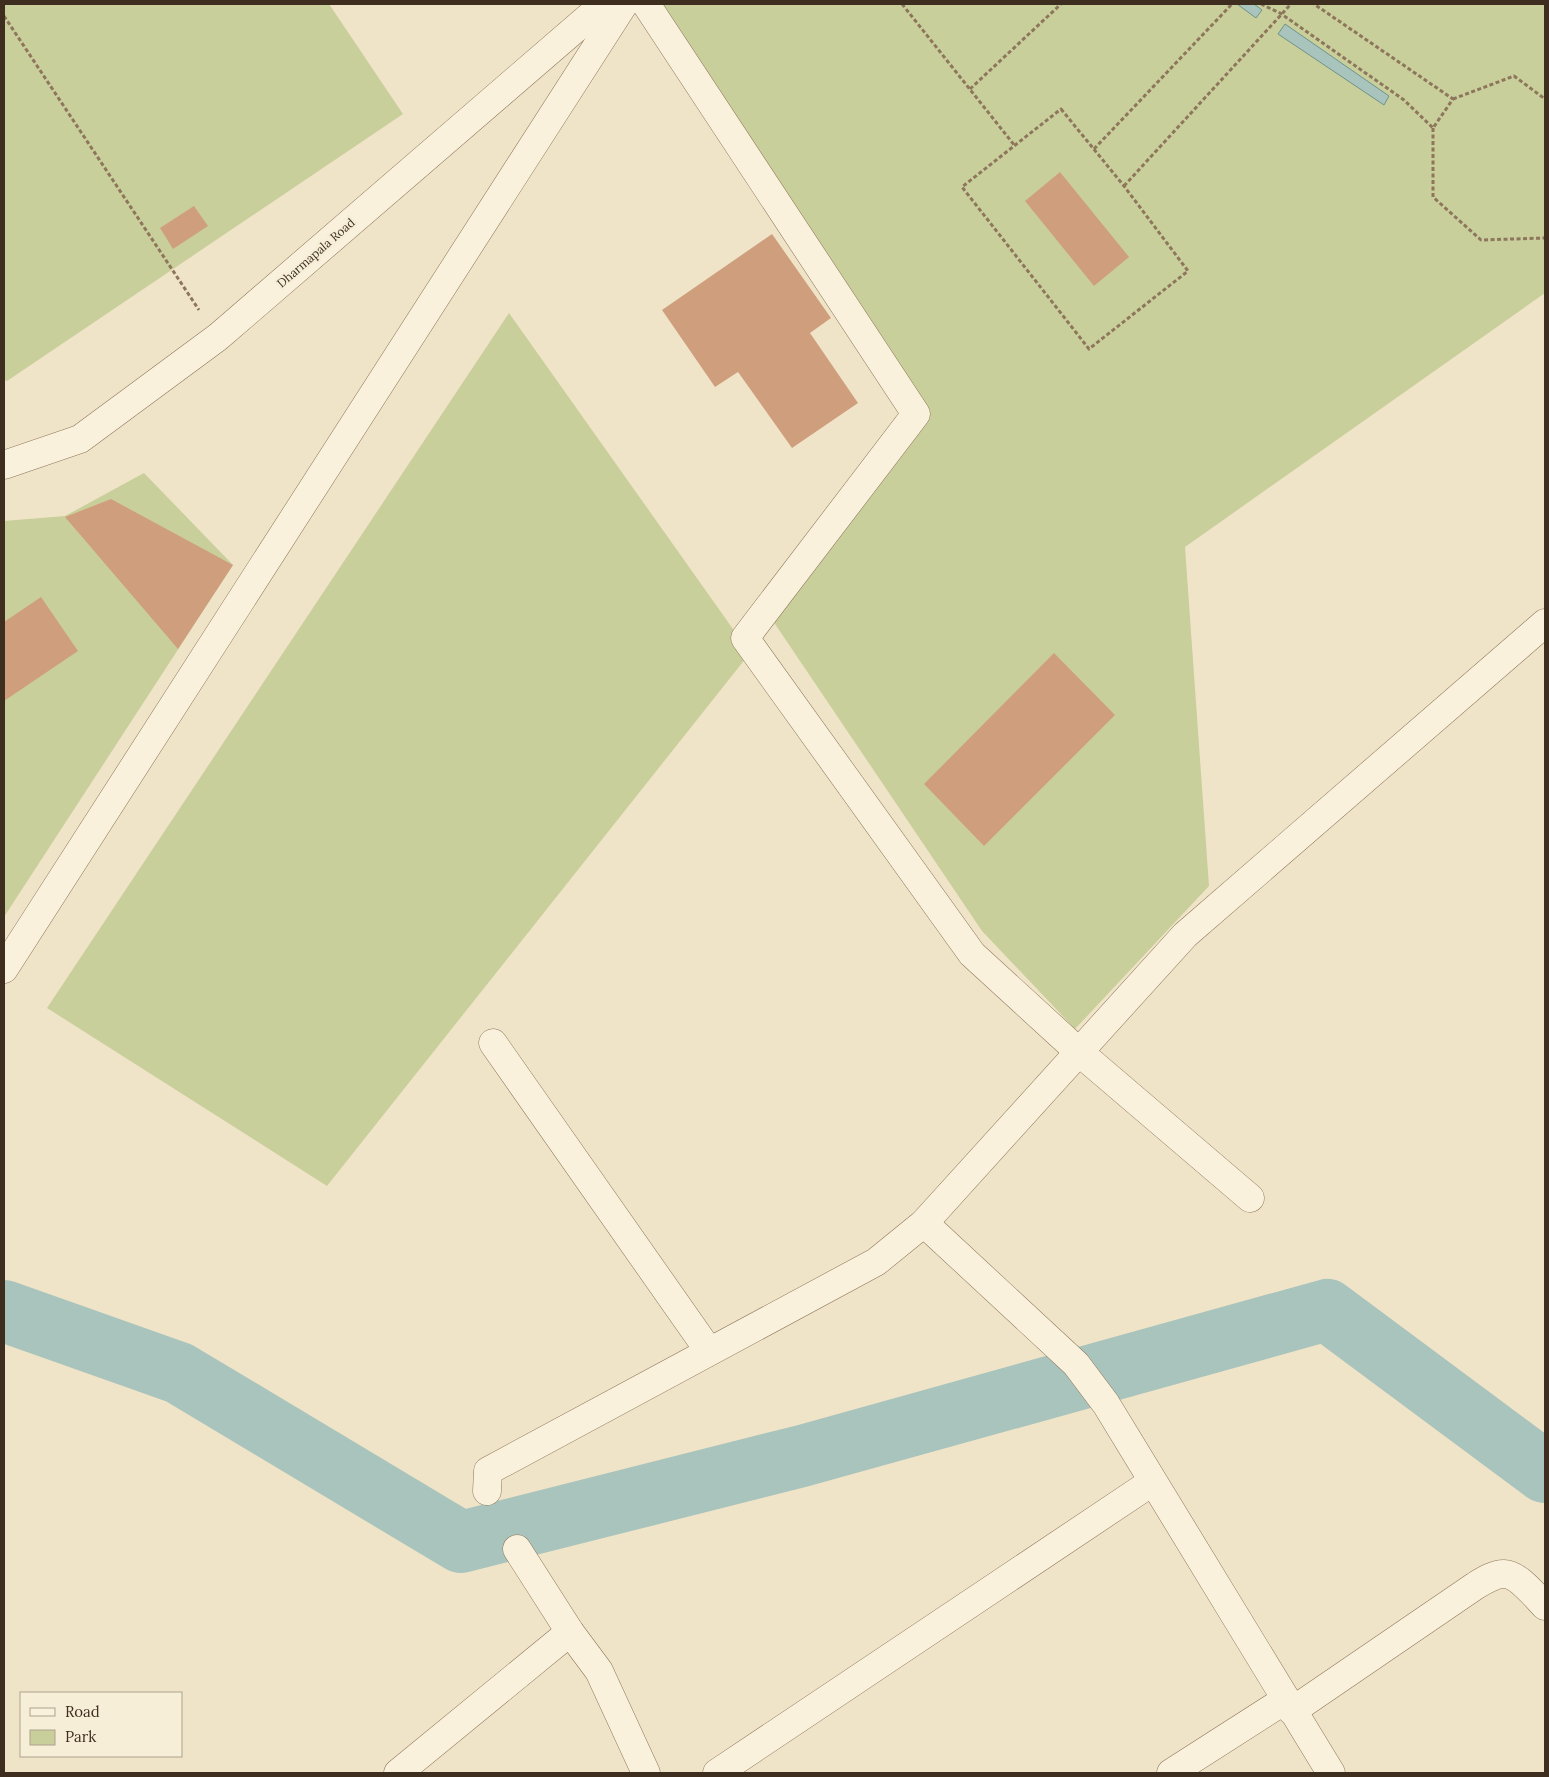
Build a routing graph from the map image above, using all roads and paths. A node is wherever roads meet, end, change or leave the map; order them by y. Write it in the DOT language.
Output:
graph roads {
  1 [pos="604,4"];
  2 [pos="624,4"];
  3 [pos="646,4"];
  4 [pos="902,4"];
  5 [pos="1061,4"];
  6 [pos="1232,4"];
  7 [pos="1261,4"];
  8 [pos="1291,4"];
  9 [pos="1314,4"];
  10 [pos="1280,13"];
  11 [pos="4,16"];
  12 [pos="970,89"];
  13 [pos="1453,99"];
  14 [pos="1545,99"];
  15 [pos="1433,128"];
  16 [pos="1015,146"];
  17 [pos="1094,150"];
  18 [pos="1124,186"];
  19 [pos="1545,238"];
  20 [pos="218,338"];
  21 [pos="4,466"];
  22 [pos="1545,624"];
  23 [pos="4,969"];
  24 [pos="494,1043"];
  25 [pos="1079,1052"];
  26 [pos="1250,1198"];
  27 [pos="924,1223"];
  28 [pos="710,1351"];
  29 [pos="1152,1482"];
  30 [pos="487,1492"];
  31 [pos="517,1549"];
  32 [pos="1545,1606"];
  33 [pos="570,1632"];
  34 [pos="1289,1705"];
  35 [pos="398,1773"];
  36 [pos="646,1773"];
  37 [pos="717,1773"];
  38 [pos="1171,1773"];
  39 [pos="1331,1773"];
  1 -- 20 [label="street, Dharmapala Road"];
  2 -- 23 [label="street"];
  3 -- 25 [label="street"];
  4 -- 12 [label="path"];
  5 -- 12 [label="path"];
  6 -- 17 [label="path"];
  7 -- 10 [label="path"];
  8 -- 10 [label="path"];
  9 -- 13 [label="path"];
  10 -- 15 [label="path"];
  10 -- 18 [label="path"];
  11 -- 20 [label="path"];
  12 -- 16 [label="path"];
  13 -- 14 [label="path"];
  13 -- 15 [label="path"];
  15 -- 19 [label="path"];
  16 -- 17 [label="path"];
  16 -- 18 [label="path"];
  17 -- 18 [label="path"];
  20 -- 21 [label="street, Dharmapala Road"];
  22 -- 25 [label="street"];
  24 -- 28 [label="street"];
  25 -- 26 [label="street"];
  25 -- 27 [label="street"];
  27 -- 28 [label="street"];
  27 -- 29 [label="street"];
  28 -- 30 [label="street"];
  29 -- 34 [label="street"];
  29 -- 37 [label="street"];
  31 -- 33 [label="street"];
  32 -- 34 [label="street"];
  33 -- 35 [label="street"];
  33 -- 36 [label="street"];
  34 -- 38 [label="street"];
  34 -- 39 [label="street"];
}
